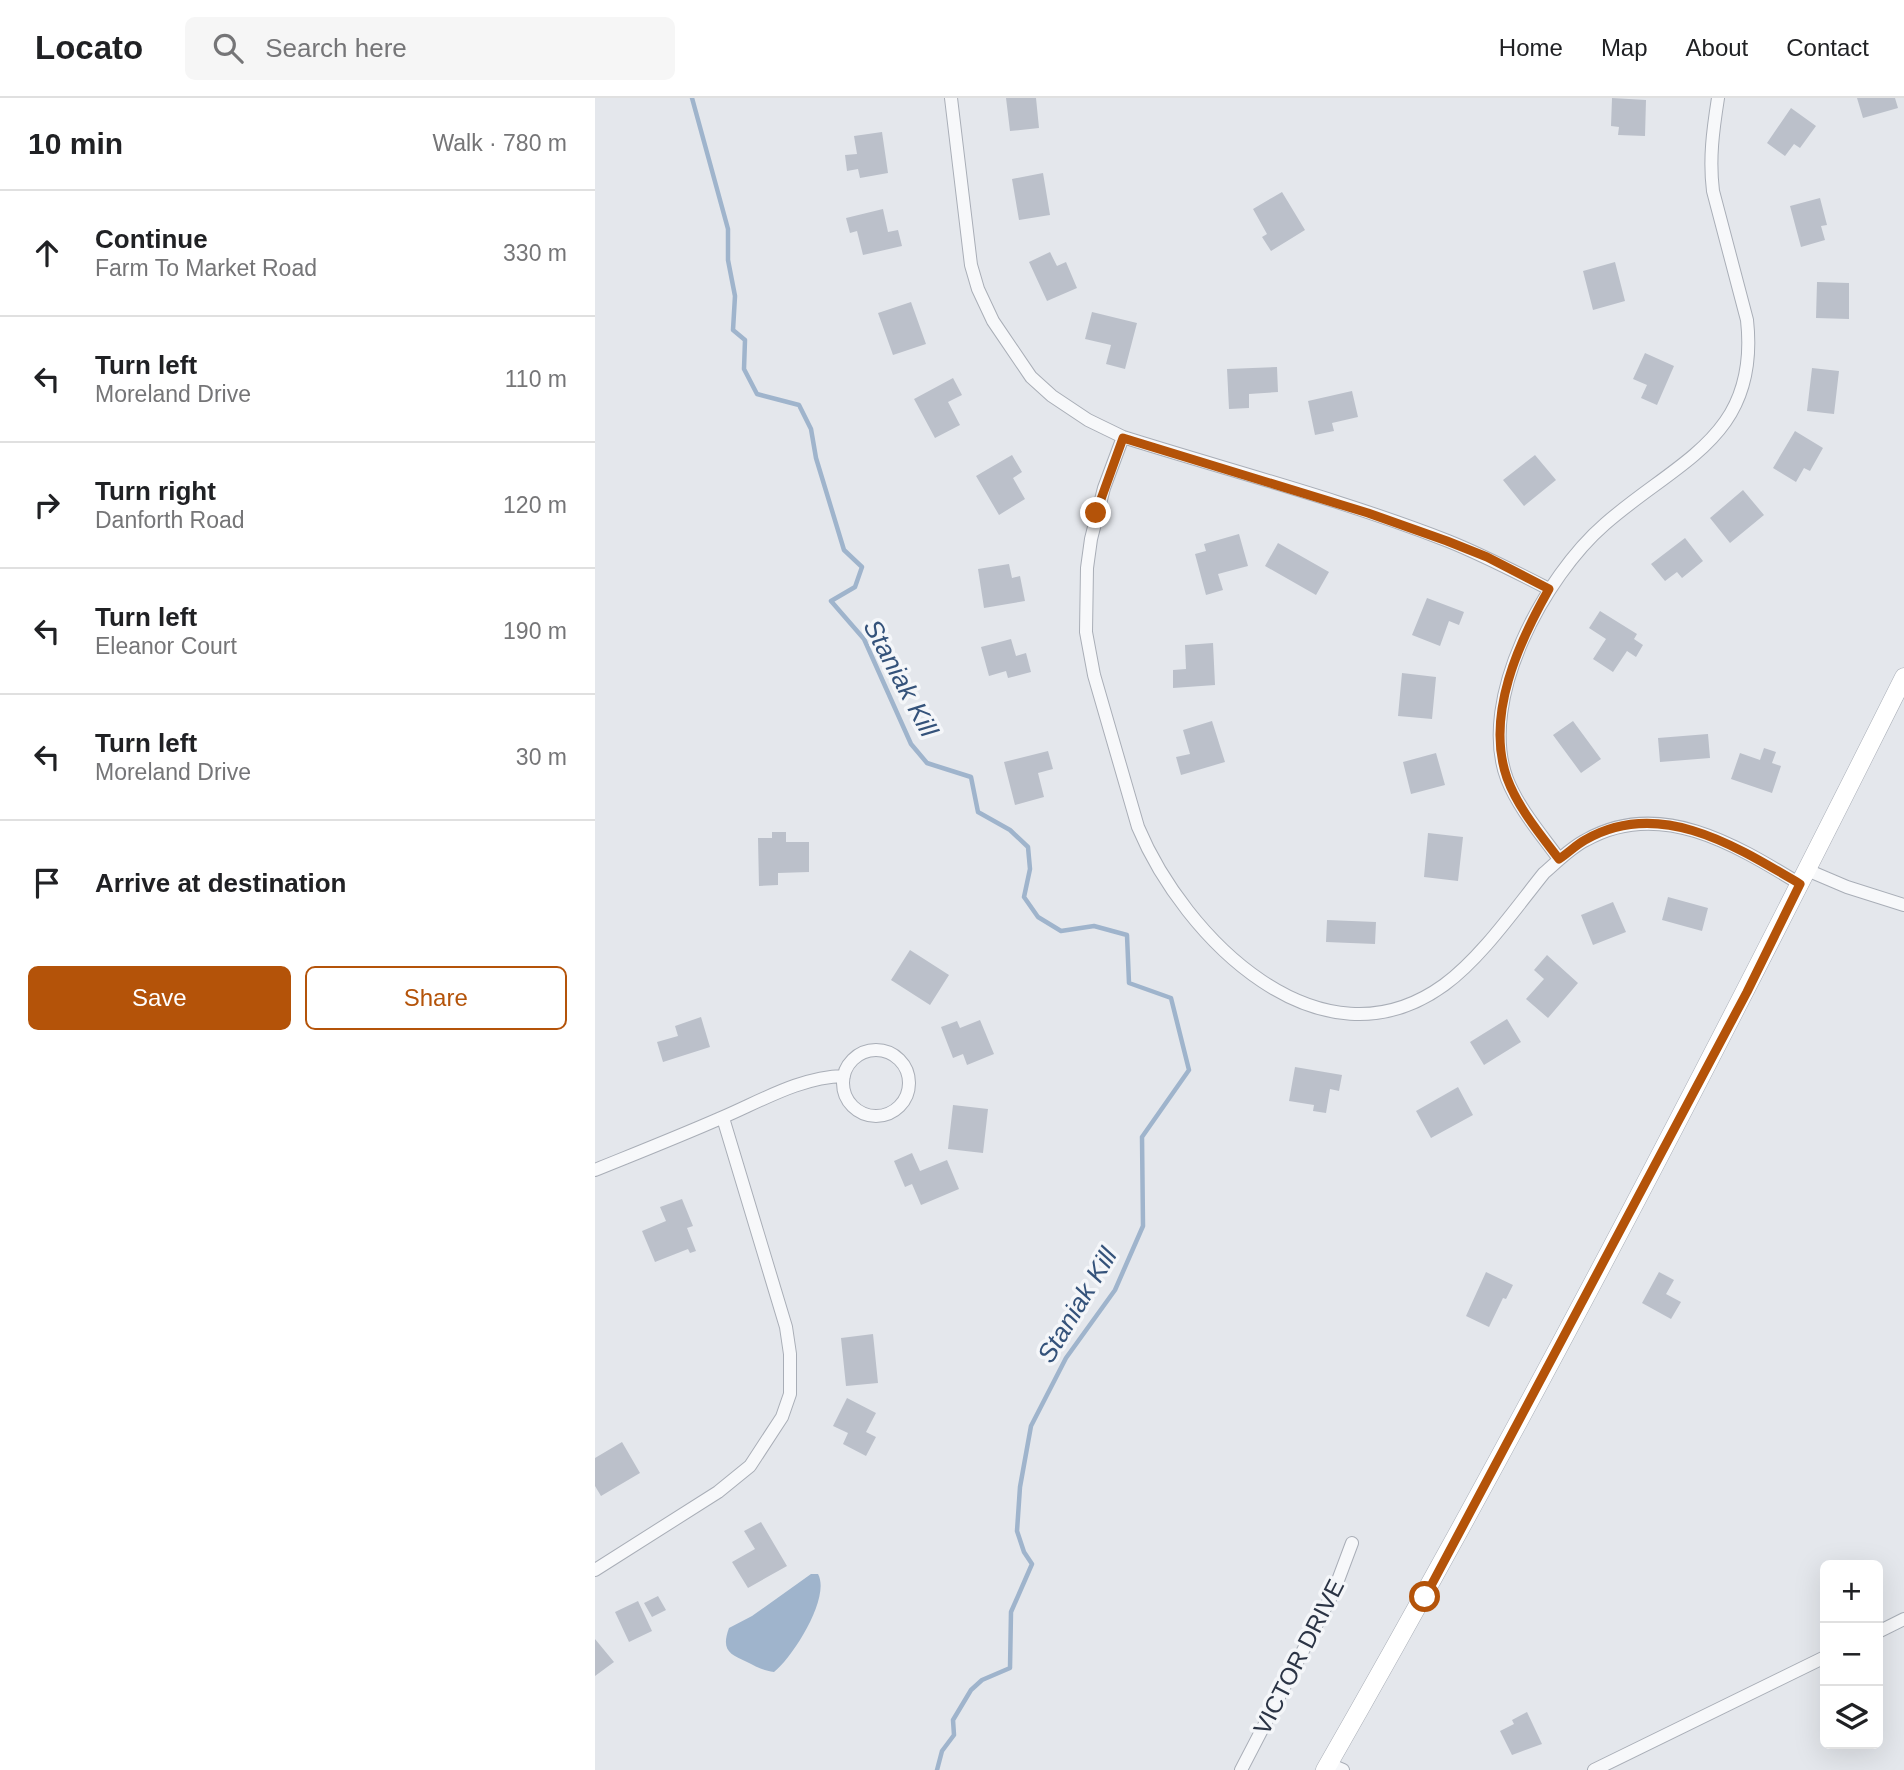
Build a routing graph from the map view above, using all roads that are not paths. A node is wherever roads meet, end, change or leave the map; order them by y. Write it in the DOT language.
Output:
graph roads {
  1 [pos="951,98"];
  2 [pos="1718,98"];
  3 [pos="1123,438"];
  4 [pos="1549,589"];
  5 [pos="1904,677"];
  6 [pos="1559,859"];
  7 [pos="1803,877"];
  8 [pos="1904,905"];
  9 [pos="844,1076"];
  10 [pos="723,1118"];
  11 [pos="595,1170"];
  12 [pos="1352,1543"];
  13 [pos="595,1570"];
  14 [pos="1904,1619"];
  15 [pos="1883,1630"];
  16 [pos="1820,1659"];
  17 [pos="1333,1768"];
  18 [pos="1241,1770"];
  19 [pos="1594,1770"];
  1 -- 3 [label="street"];
  2 -- 4 [label="street"];
  3 -- 4 [label="street"];
  3 -- 6 [label="street"];
  4 -- 6 [label="street"];
  5 -- 7 [label="street"];
  6 -- 7 [label="street"];
  7 -- 8 [label="street"];
  7 -- 17 [label="street"];
  9 -- 9 [label="street"];
  9 -- 10 [label="street"];
  10 -- 11 [label="street"];
  10 -- 13 [label="street"];
  12 -- 18 [label="street, VICTOR DRIVE"];
  14 -- 15 [label="street"];
  16 -- 19 [label="street"];
}
